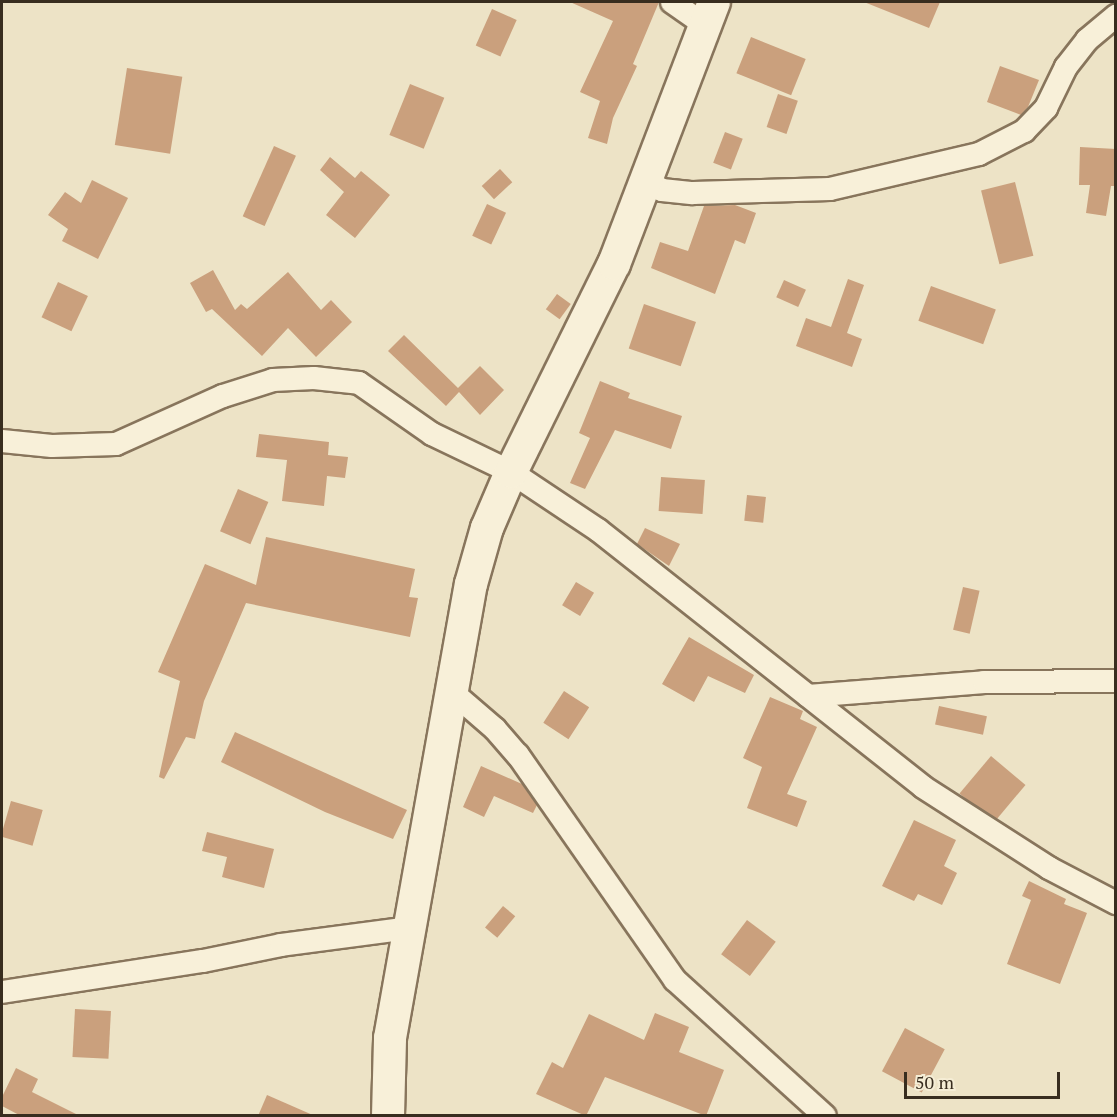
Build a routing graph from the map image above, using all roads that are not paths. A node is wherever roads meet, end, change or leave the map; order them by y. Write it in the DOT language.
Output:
graph roads {
  1 [pos="672,2"];
  2 [pos="709,13"];
  3 [pos="1116,16"];
  4 [pos="647,180"];
  5 [pos="2,441"];
  6 [pos="511,472"];
  7 [pos="1116,681"];
  8 [pos="451,691"];
  9 [pos="808,696"];
  10 [pos="1116,903"];
  11 [pos="411,928"];
  12 [pos="2,992"];
  13 [pos="388,1116"];
  14 [pos="825,1116"];
  1 -- 2 [label="street"];
  2 -- 4 [label="main road"];
  3 -- 4 [label="street"];
  4 -- 6 [label="main road"];
  5 -- 6 [label="street"];
  6 -- 8 [label="main road"];
  6 -- 9 [label="street"];
  7 -- 9 [label="street"];
  8 -- 11 [label="main road"];
  8 -- 14 [label="street"];
  9 -- 10 [label="street"];
  11 -- 12 [label="street"];
  11 -- 13 [label="main road"];
}
